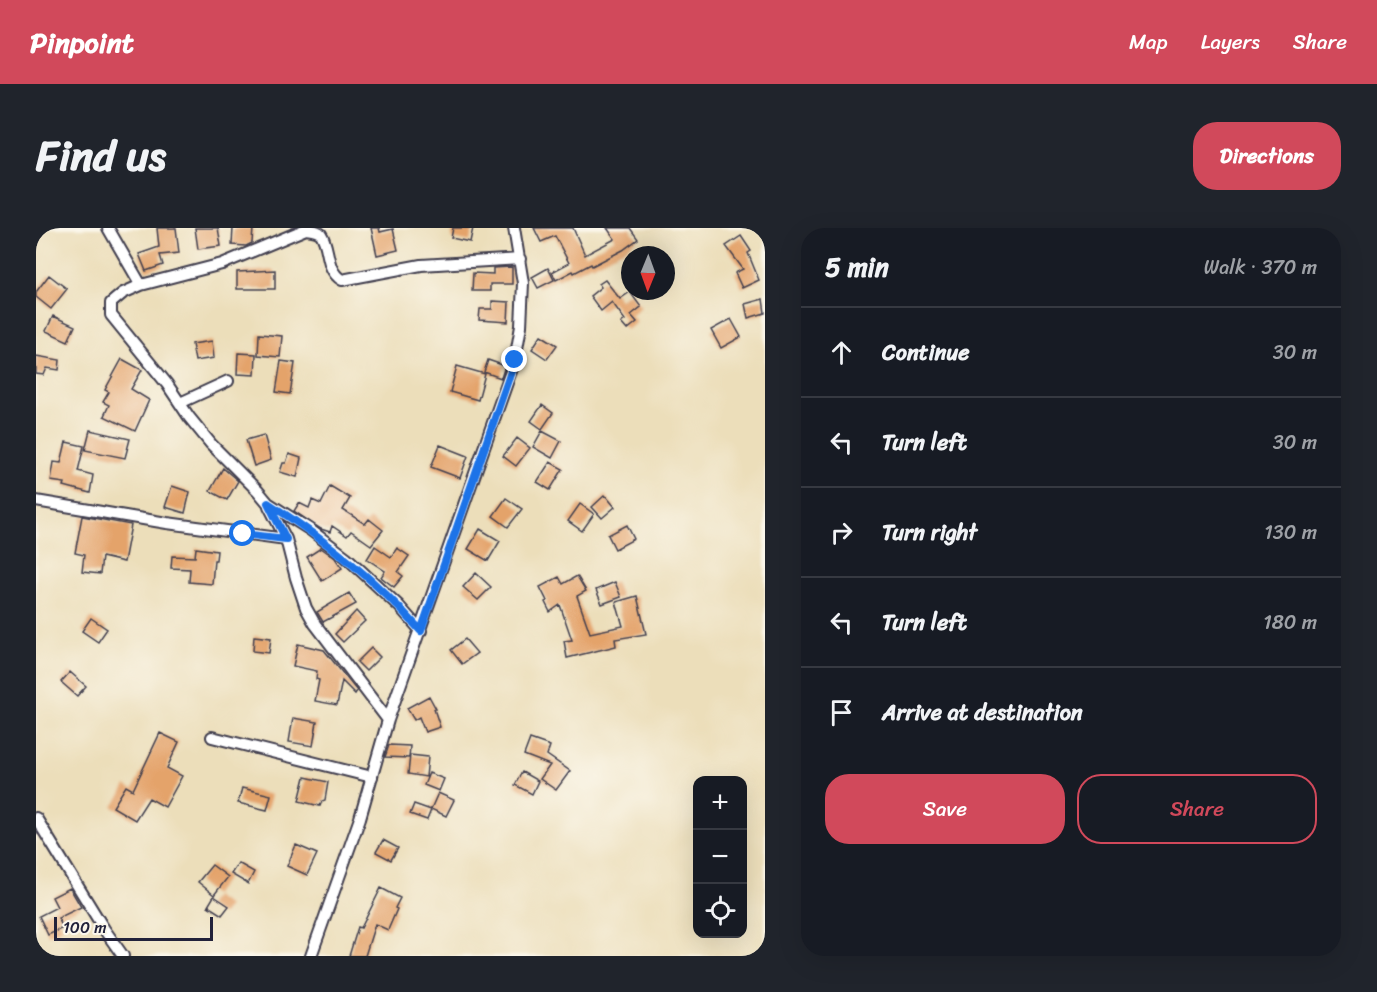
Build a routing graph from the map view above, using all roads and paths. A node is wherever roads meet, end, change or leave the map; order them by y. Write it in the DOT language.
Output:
graph roads {
  1 [pos="108,228"];
  2 [pos="514,228"];
  3 [pos="520,259"];
  4 [pos="141,285"];
  5 [pos="228,381"];
  6 [pos="180,403"];
  7 [pos="36,501"];
  8 [pos="268,503"];
  9 [pos="286,539"];
  10 [pos="421,631"];
  11 [pos="388,720"];
  12 [pos="212,737"];
  13 [pos="372,777"];
  14 [pos="36,818"];
  15 [pos="123,956"];
  16 [pos="311,956"];
  1 -- 4 [label="street"];
  2 -- 3 [label="street"];
  3 -- 4 [label="street"];
  3 -- 10 [label="street"];
  4 -- 6 [label="street"];
  5 -- 6 [label="street"];
  6 -- 8 [label="street"];
  7 -- 9 [label="street"];
  8 -- 9 [label="street"];
  8 -- 10 [label="street"];
  9 -- 11 [label="street"];
  10 -- 11 [label="street"];
  11 -- 13 [label="street"];
  12 -- 13 [label="street"];
  13 -- 16 [label="street"];
  14 -- 15 [label="street"];
}
